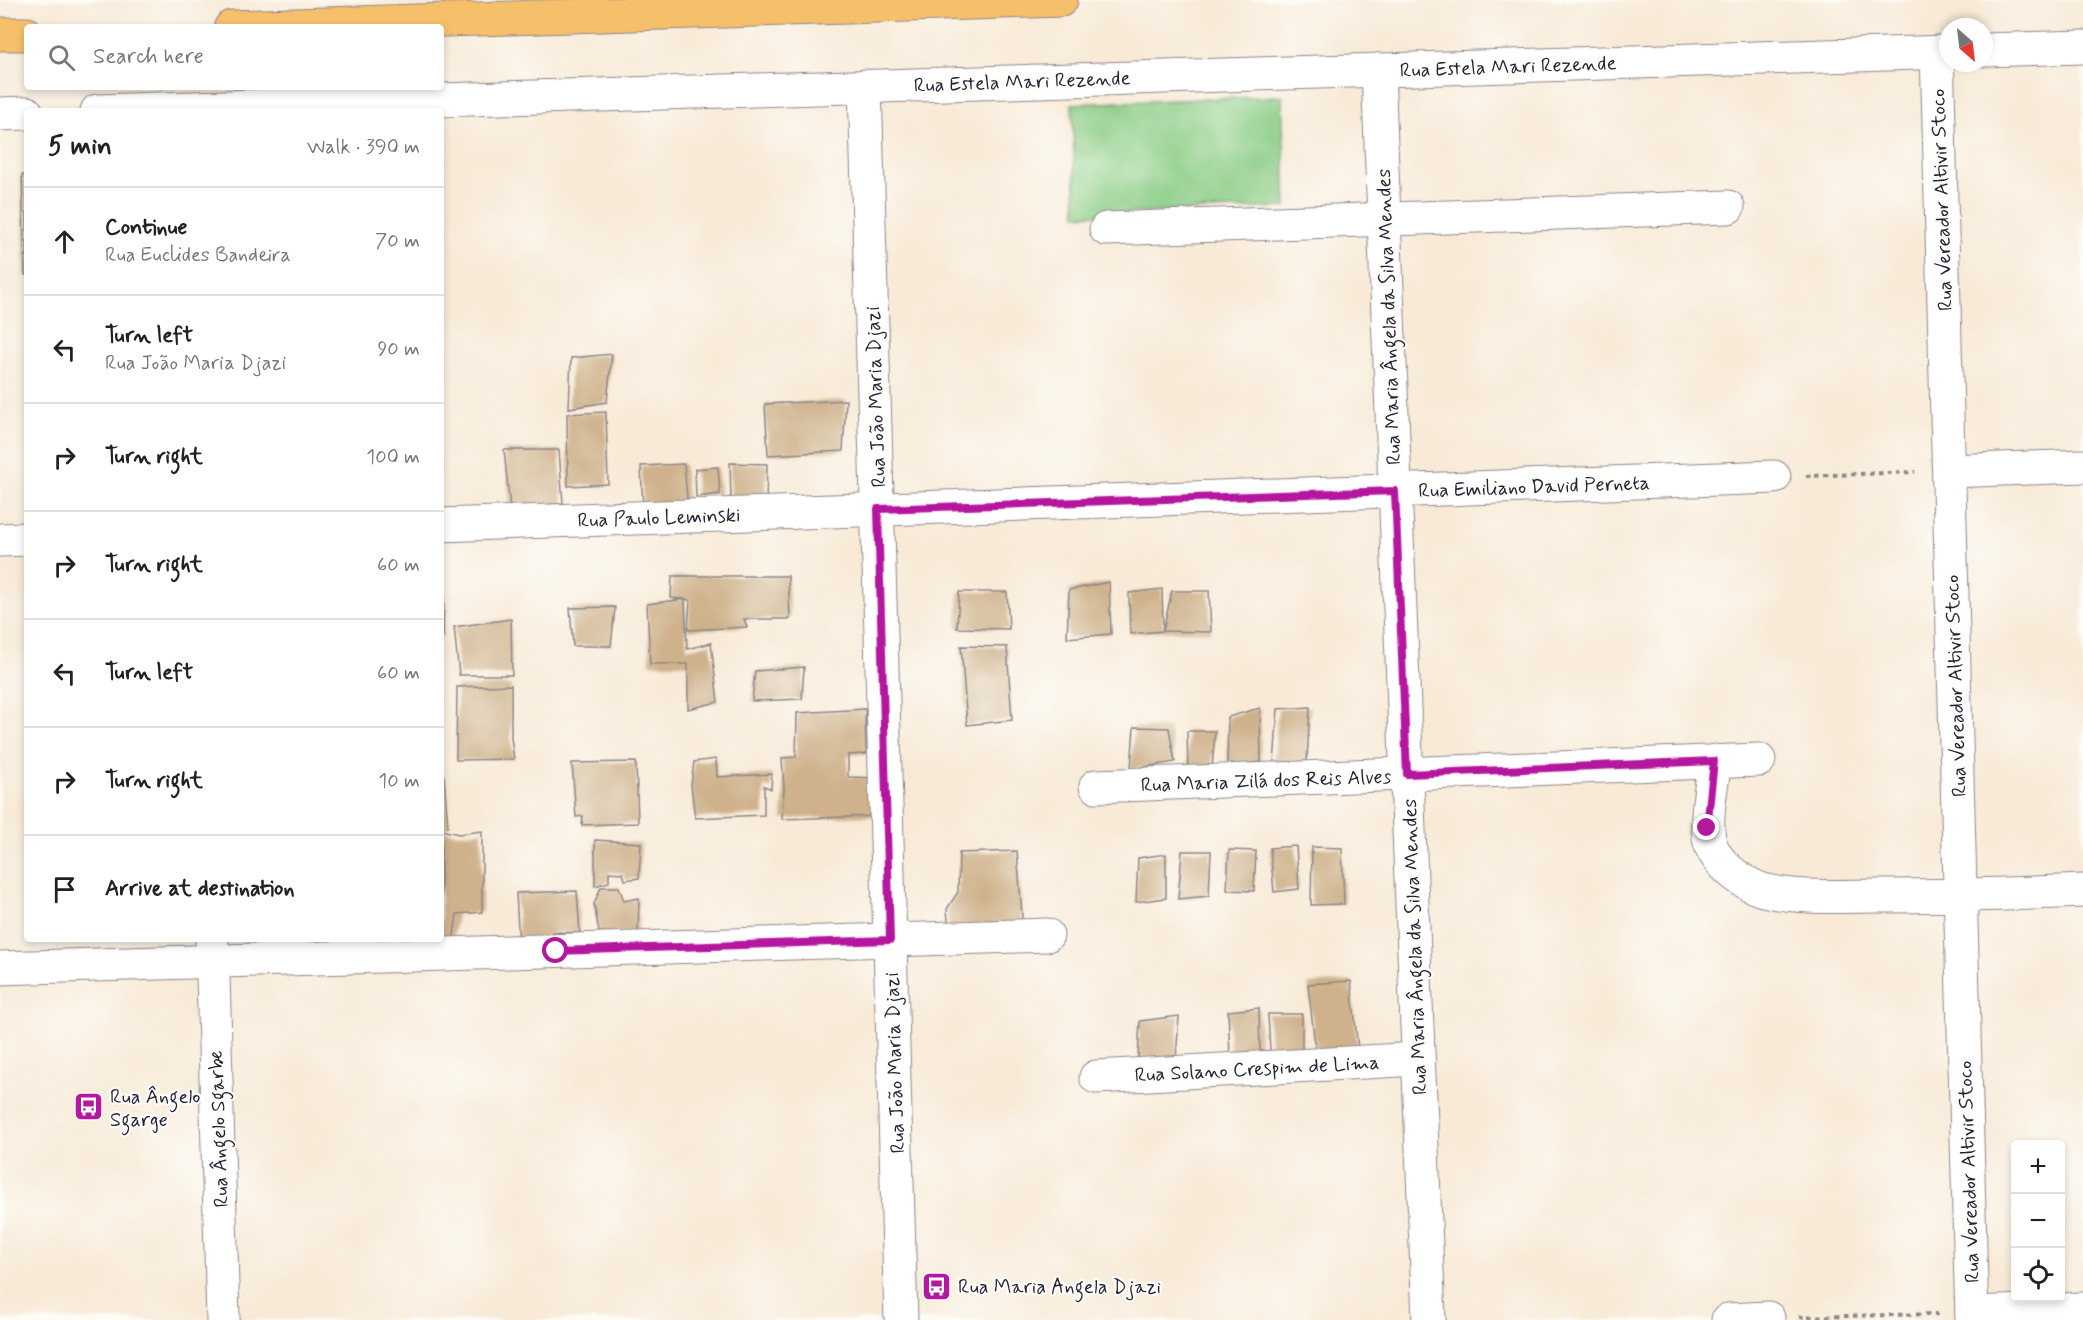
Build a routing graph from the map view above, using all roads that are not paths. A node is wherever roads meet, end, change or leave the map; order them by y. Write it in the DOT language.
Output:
graph roads {
  1 [pos="1060,0"];
  2 [pos="323,24"];
  3 [pos="0,34"];
  4 [pos="24,34"];
  5 [pos="2083,47"];
  6 [pos="1993,50"];
  7 [pos="1939,52"];
  8 [pos="1378,70"];
  9 [pos="1943,72"];
  10 [pos="865,86"];
  11 [pos="218,108"];
  12 [pos="24,113"];
  13 [pos="0,114"];
  14 [pos="1728,207"];
  15 [pos="1384,219"];
  16 [pos="1106,229"];
  17 [pos="2083,466"];
  18 [pos="1949,471"];
  19 [pos="1774,477"];
  20 [pos="1395,491"];
  21 [pos="878,509"];
  22 [pos="444,525"];
  23 [pos="24,539"];
  24 [pos="0,540"];
  25 [pos="1759,760"];
  26 [pos="1714,761"];
  27 [pos="1407,774"];
  28 [pos="1096,786"];
  29 [pos="2083,891"];
  30 [pos="1961,896"];
  31 [pos="1047,936"];
  32 [pos="890,940"];
  33 [pos="213,950"];
  34 [pos="0,968"];
  35 [pos="1418,1059"];
  36 [pos="1096,1077"];
  37 [pos="2083,1309"];
  38 [pos="1972,1317"];
  39 [pos="1767,1318"];
  40 [pos="223,1320"];
  41 [pos="901,1320"];
  42 [pos="1429,1320"];
  43 [pos="1728,1320"];
  1 -- 2 [label="highway"];
  3 -- 4 [label="highway"];
  5 -- 6 [label="street"];
  7 -- 8 [label="street, Rua Estela Mari Rezende"];
  8 -- 10 [label="street, Rua Estela Mari Rezende"];
  8 -- 15 [label="street, Rua Maria Ângela da Silva Mendes"];
  9 -- 18 [label="street, Rua Vereador Altivir Stoco"];
  10 -- 11 [label="street, Rua Estela Mari Rezende"];
  10 -- 21 [label="street, Rua João Maria Djazi"];
  12 -- 13 [label="street"];
  14 -- 15 [label="street"];
  15 -- 16 [label="street"];
  15 -- 20 [label="street, Rua Maria Ângela da Silva Mendes"];
  17 -- 18 [label="street"];
  18 -- 30 [label="street, Rua Vereador Altivir Stoco"];
  19 -- 20 [label="street, Rua Emiliano David Perneta"];
  20 -- 21 [label="street, Rua Emiliano David Perneta"];
  20 -- 27 [label="street, Rua Maria Ângela da Silva Mendes"];
  21 -- 22 [label="street, Rua Paulo Leminski"];
  21 -- 32 [label="street, Rua João Maria Djazi"];
  23 -- 24 [label="street"];
  25 -- 26 [label="street, Rua Maria Zilá dos Reis Alves"];
  26 -- 27 [label="street, Rua Maria Zilá dos Reis Alves"];
  26 -- 30 [label="street"];
  27 -- 28 [label="street, Rua Maria Zilá dos Reis Alves"];
  27 -- 35 [label="street, Rua Maria Ângela da Silva Mendes"];
  29 -- 30 [label="street"];
  30 -- 38 [label="street, Rua Vereador Altivir Stoco"];
  31 -- 32 [label="street"];
  32 -- 33 [label="street"];
  32 -- 41 [label="street, Rua João Maria Djazi"];
  33 -- 34 [label="street"];
  33 -- 40 [label="street, Rua Ângelo Sgarbe"];
  35 -- 36 [label="street, Rua Solano Crespim de Lima"];
  35 -- 42 [label="street, Rua Maria Ângela da Silva Mendes"];
  37 -- 38 [label="street"];
  39 -- 43 [label="street"];
}
